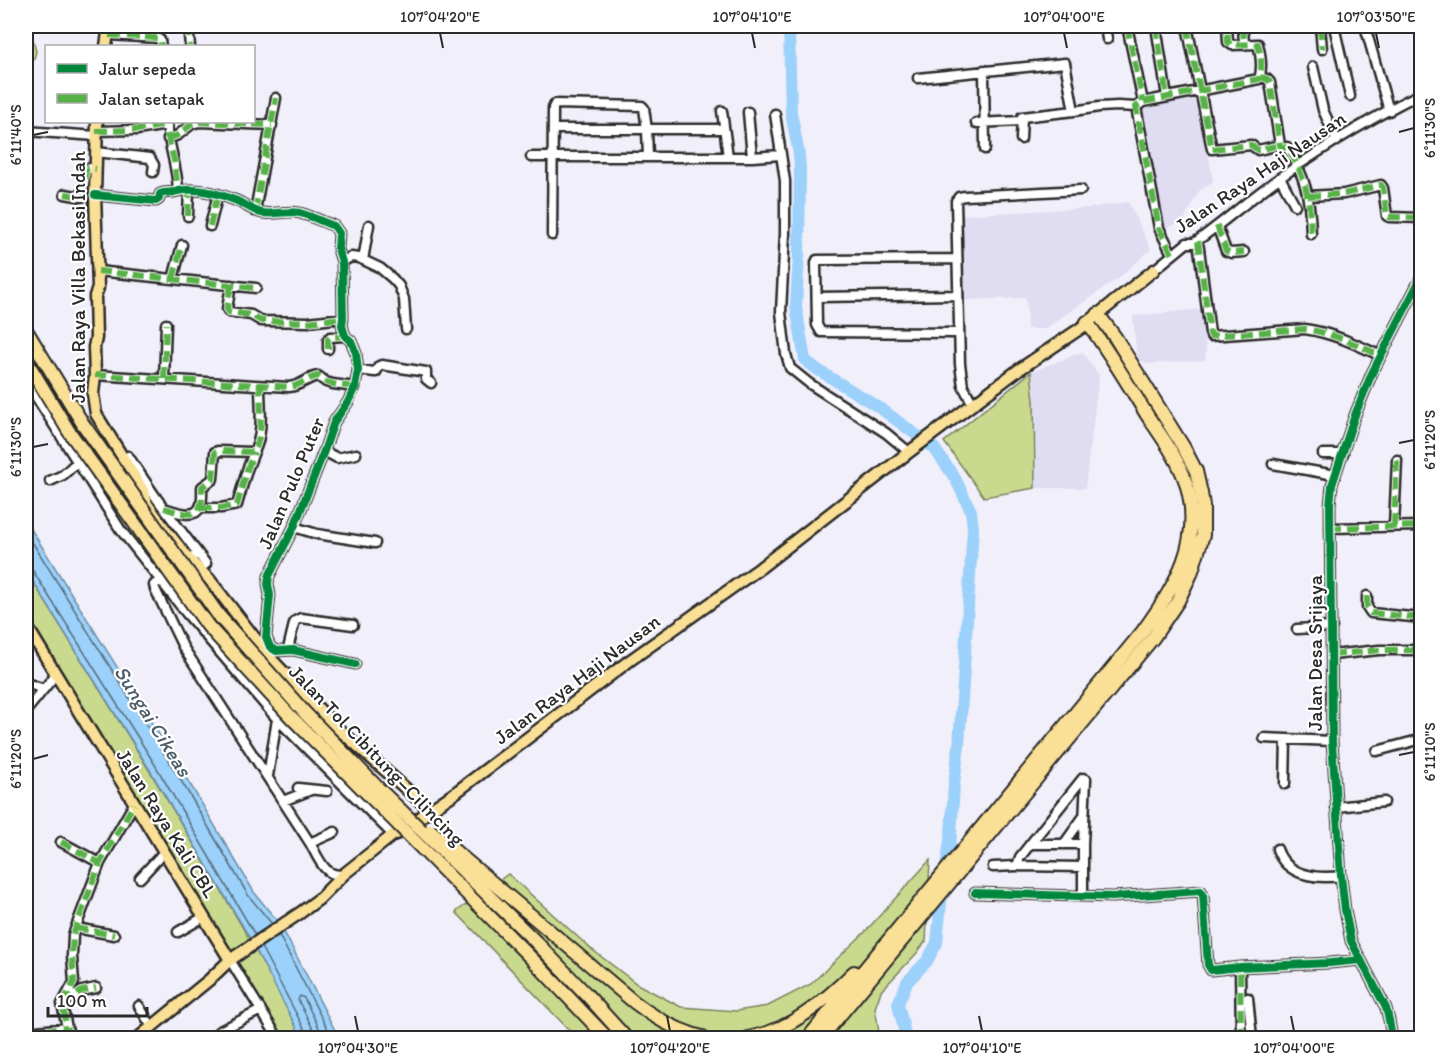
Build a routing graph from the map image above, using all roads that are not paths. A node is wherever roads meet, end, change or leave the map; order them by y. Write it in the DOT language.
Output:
graph roads {
  1 [pos="1104,26"];
  2 [pos="1120,26"];
  3 [pos="1127,26"];
  4 [pos="1156,26"];
  5 [pos="1187,26"];
  6 [pos="1227,26"];
  7 [pos="1243,26"];
  8 [pos="1320,26"];
  9 [pos="1334,26"];
  10 [pos="1365,26"];
  11 [pos="189,30"];
  12 [pos="200,34"];
  13 [pos="108,36"];
  14 [pos="1107,39"];
  15 [pos="162,45"];
  16 [pos="1244,45"];
  17 [pos="1322,49"];
  18 [pos="1313,67"];
  19 [pos="984,70"];
  20 [pos="1260,77"];
  21 [pos="918,78"];
  22 [pos="1201,91"];
  23 [pos="1421,95"];
  24 [pos="1350,96"];
  25 [pos="1167,97"];
  26 [pos="276,98"];
  27 [pos="1140,105"];
  28 [pos="722,111"];
  29 [pos="1074,111"];
  30 [pos="1389,111"];
  31 [pos="748,112"];
  32 [pos="775,114"];
  33 [pos="1022,121"];
  34 [pos="167,123"];
  35 [pos="192,123"];
  36 [pos="248,123"];
  37 [pos="980,123"];
  38 [pos="272,125"];
  39 [pos="553,129"];
  40 [pos="724,129"];
  41 [pos="97,130"];
  42 [pos="647,130"];
  43 [pos="26,131"];
  44 [pos="168,139"];
  45 [pos="1021,139"];
  46 [pos="1336,141"];
  47 [pos="1280,145"];
  48 [pos="985,149"];
  49 [pos="96,152"];
  50 [pos="781,155"];
  51 [pos="531,156"];
  52 [pos="552,157"];
  53 [pos="648,157"];
  54 [pos="728,157"];
  55 [pos="752,157"];
  56 [pos="1299,165"];
  57 [pos="96,169"];
  58 [pos="153,172"];
  59 [pos="1279,178"];
  60 [pos="178,190"];
  61 [pos="189,190"];
  62 [pos="1082,190"];
  63 [pos="65,194"];
  64 [pos="218,194"];
  65 [pos="95,195"];
  66 [pos="1308,196"];
  67 [pos="1295,204"];
  68 [pos="255,211"];
  69 [pos="188,216"];
  70 [pos="1422,218"];
  71 [pos="369,225"];
  72 [pos="210,226"];
  73 [pos="1217,226"];
  74 [pos="1311,234"];
  75 [pos="552,235"];
  76 [pos="1198,241"];
  77 [pos="182,245"];
  78 [pos="1244,252"];
  79 [pos="1172,253"];
  80 [pos="957,259"];
  81 [pos="363,260"];
  82 [pos="342,262"];
  83 [pos="1154,270"];
  84 [pos="98,271"];
  85 [pos="1422,276"];
  86 [pos="172,279"];
  87 [pos="231,285"];
  88 [pos="256,288"];
  89 [pos="958,295"];
  90 [pos="817,297"];
  91 [pos="343,318"];
  92 [pos="1096,322"];
  93 [pos="166,324"];
  94 [pos="406,329"];
  95 [pos="26,330"];
  96 [pos="958,333"];
  97 [pos="345,336"];
  98 [pos="328,349"];
  99 [pos="1381,356"];
  100 [pos="26,360"];
  101 [pos="358,370"];
  102 [pos="95,375"];
  103 [pos="164,379"];
  104 [pos="26,381"];
  105 [pos="431,383"];
  106 [pos="260,386"];
  107 [pos="355,387"];
  108 [pos="973,404"];
  109 [pos="96,414"];
  110 [pos="324,451"];
  111 [pos="911,451"];
  112 [pos="254,452"];
  113 [pos="356,454"];
  114 [pos="1323,454"];
  115 [pos="1343,454"];
  116 [pos="1396,460"];
  117 [pos="77,462"];
  118 [pos="1273,464"];
  119 [pos="1335,475"];
  120 [pos="50,481"];
  121 [pos="164,508"];
  122 [pos="200,508"];
  123 [pos="1394,526"];
  124 [pos="1422,526"];
  125 [pos="294,527"];
  126 [pos="1330,528"];
  127 [pos="375,543"];
  128 [pos="193,556"];
  129 [pos="200,569"];
  130 [pos="160,580"];
  131 [pos="169,591"];
  132 [pos="1367,596"];
  133 [pos="1422,618"];
  134 [pos="26,625"];
  135 [pos="353,625"];
  136 [pos="1332,627"];
  137 [pos="1297,629"];
  138 [pos="288,649"];
  139 [pos="1422,650"];
  140 [pos="274,655"];
  141 [pos="1332,655"];
  142 [pos="355,664"];
  143 [pos="56,674"];
  144 [pos="26,683"];
  145 [pos="44,689"];
  146 [pos="26,711"];
  147 [pos="278,719"];
  148 [pos="1264,738"];
  149 [pos="1286,739"];
  150 [pos="1422,739"];
  151 [pos="1332,741"];
  152 [pos="1060,742"];
  153 [pos="1377,751"];
  154 [pos="268,776"];
  155 [pos="1285,784"];
  156 [pos="298,788"];
  157 [pos="378,788"];
  158 [pos="311,790"];
  159 [pos="327,792"];
  160 [pos="283,801"];
  161 [pos="1384,802"];
  162 [pos="134,804"];
  163 [pos="1336,807"];
  164 [pos="430,810"];
  165 [pos="1084,816"];
  166 [pos="335,832"];
  167 [pos="393,835"];
  168 [pos="61,842"];
  169 [pos="310,843"];
  170 [pos="1030,844"];
  171 [pos="1064,844"];
  172 [pos="1083,844"];
  173 [pos="1277,849"];
  174 [pos="164,852"];
  175 [pos="100,863"];
  176 [pos="1017,866"];
  177 [pos="993,867"];
  178 [pos="1083,867"];
  179 [pos="332,874"];
  180 [pos="344,874"];
  181 [pos="1341,876"];
  182 [pos="140,878"];
  183 [pos="26,887"];
  184 [pos="975,893"];
  185 [pos="26,896"];
  186 [pos="1083,896"];
  187 [pos="319,899"];
  188 [pos="204,917"];
  189 [pos="903,921"];
  190 [pos="76,928"];
  191 [pos="178,933"];
  192 [pos="114,935"];
  193 [pos="233,957"];
  194 [pos="1361,960"];
  195 [pos="1240,967"];
  196 [pos="875,973"];
  197 [pos="96,988"];
  198 [pos="1248,998"];
  199 [pos="62,1004"];
  200 [pos="139,1006"];
  201 [pos="261,1010"];
  202 [pos="152,1027"];
  203 [pos="67,1028"];
  204 [pos="26,1032"];
  205 [pos="71,1038"];
  206 [pos="138,1038"];
  207 [pos="217,1038"];
  208 [pos="278,1038"];
  209 [pos="607,1038"];
  210 [pos="626,1038"];
  211 [pos="706,1038"];
  212 [pos="748,1038"];
  213 [pos="807,1038"];
  214 [pos="821,1038"];
  215 [pos="831,1038"];
  216 [pos="1241,1038"];
  217 [pos="1252,1038"];
  218 [pos="1392,1038"];
  1 -- 2 [label="street"];
  1 -- 14 [label="street"];
  3 -- 27 [label="street"];
  4 -- 25 [label="street"];
  5 -- 22 [label="street"];
  6 -- 16 [label="street"];
  7 -- 16 [label="street"];
  8 -- 17 [label="street"];
  9 -- 24 [label="street"];
  10 -- 30 [label="street"];
  11 -- 12 [label="street"];
  13 -- 15 [label="street"];
  16 -- 20 [label="street"];
  18 -- 46 [label="street"];
  19 -- 21 [label="street"];
  19 -- 29 [label="street"];
  19 -- 37 [label="street"];
  20 -- 22 [label="street"];
  20 -- 47 [label="street"];
  22 -- 25 [label="street"];
  22 -- 47 [label="street"];
  23 -- 30 [label="street, Jalan Raya Haji Nausan"];
  25 -- 27 [label="street"];
  26 -- 38 [label="street"];
  27 -- 29 [label="street"];
  27 -- 79 [label="street"];
  28 -- 40 [label="street"];
  29 -- 33 [label="street"];
  30 -- 46 [label="street, Jalan Raya Haji Nausan"];
  31 -- 55 [label="street"];
  32 -- 50 [label="street"];
  33 -- 37 [label="street"];
  33 -- 45 [label="street"];
  34 -- 41 [label="street"];
  34 -- 44 [label="street"];
  35 -- 44 [label="street"];
  36 -- 38 [label="street"];
  37 -- 48 [label="street"];
  38 -- 68 [label="street"];
  39 -- 42 [label="street"];
  39 -- 42 [label="street"];
  39 -- 52 [label="street"];
  40 -- 42 [label="street"];
  40 -- 54 [label="street"];
  41 -- 43 [label="street"];
  41 -- 49 [label="main road, Jalan Raya Villa Bekasi Indah"];
  42 -- 53 [label="street"];
  44 -- 60 [label="street"];
  46 -- 56 [label="street, Jalan Raya Haji Nausan"];
  47 -- 56 [label="street"];
  49 -- 57 [label="main road, Jalan Raya Villa Bekasi Indah"];
  49 -- 58 [label="street"];
  50 -- 55 [label="street"];
  50 -- 111 [label="street"];
  51 -- 52 [label="street"];
  52 -- 53 [label="street"];
  52 -- 75 [label="street"];
  53 -- 54 [label="street"];
  54 -- 55 [label="street"];
  56 -- 59 [label="street, Jalan Raya Haji Nausan"];
  56 -- 66 [label="street"];
  57 -- 63 [label="street"];
  57 -- 65 [label="main road, Jalan Raya Villa Bekasi Indah"];
  59 -- 67 [label="street"];
  59 -- 73 [label="street, Jalan Raya Haji Nausan"];
  60 -- 61 [label="street"];
  60 -- 65 [label="street"];
  61 -- 64 [label="street"];
  61 -- 69 [label="street"];
  62 -- 80 [label="street"];
  64 -- 68 [label="street"];
  64 -- 72 [label="street"];
  65 -- 84 [label="main road, Jalan Raya Villa Bekasi Indah"];
  66 -- 70 [label="street"];
  66 -- 74 [label="street"];
  68 -- 82 [label="street, Jalan Pulo Puter"];
  71 -- 81 [label="street"];
  73 -- 76 [label="street, Jalan Raya Haji Nausan"];
  73 -- 78 [label="street"];
  76 -- 79 [label="street, Jalan Raya Haji Nausan"];
  76 -- 99 [label="street"];
  77 -- 86 [label="street"];
  79 -- 83 [label="street, Jalan Raya Haji Nausan"];
  80 -- 89 [label="street"];
  80 -- 90 [label="street"];
  81 -- 82 [label="street"];
  81 -- 94 [label="street"];
  82 -- 91 [label="street, Jalan Pulo Puter"];
  83 -- 92 [label="main road, Jalan Raya Haji Nausan"];
  84 -- 86 [label="street"];
  84 -- 102 [label="main road, Jalan Raya Villa Bekasi Indah"];
  85 -- 99 [label="street, Jalan Desa Srijaya"];
  86 -- 87 [label="street"];
  87 -- 88 [label="street"];
  87 -- 91 [label="street"];
  89 -- 90 [label="street"];
  89 -- 96 [label="street"];
  90 -- 96 [label="street"];
  91 -- 97 [label="street, Jalan Pulo Puter"];
  92 -- 108 [label="main road, Jalan Raya Haji Nausan"];
  92 -- 152 [label="highway"];
  93 -- 103 [label="street"];
  95 -- 157 [label="highway, Jalan Tol Cibitung–Cilincing, bridge"];
  96 -- 108 [label="street"];
  97 -- 98 [label="street"];
  97 -- 101 [label="street, Jalan Pulo Puter"];
  99 -- 115 [label="street, Jalan Desa Srijaya"];
  100 -- 209 [label="highway, Jalan Tol Cibitung–Cilincing, bridge"];
  101 -- 105 [label="street"];
  101 -- 107 [label="street, Jalan Pulo Puter"];
  102 -- 103 [label="street"];
  102 -- 109 [label="main road, Jalan Raya Villa Bekasi Indah"];
  103 -- 106 [label="street"];
  104 -- 117 [label="street"];
  106 -- 107 [label="street"];
  106 -- 112 [label="street"];
  107 -- 110 [label="street, Jalan Pulo Puter"];
  108 -- 111 [label="main road, Jalan Raya Haji Nausan"];
  109 -- 121 [label="street"];
  109 -- 128 [label="main road, Jalan Raya Villa Bekasi Indah"];
  110 -- 113 [label="street"];
  110 -- 125 [label="street, Jalan Pulo Puter"];
  111 -- 164 [label="main road, Jalan Raya Haji Nausan"];
  112 -- 122 [label="street"];
  112 -- 122 [label="street"];
  114 -- 115 [label="street"];
  115 -- 119 [label="street, Jalan Desa Srijaya"];
  116 -- 123 [label="street"];
  117 -- 120 [label="street"];
  117 -- 130 [label="street"];
  118 -- 119 [label="street"];
  119 -- 126 [label="street, Jalan Desa Srijaya"];
  121 -- 122 [label="street"];
  121 -- 128 [label="street"];
  123 -- 124 [label="street"];
  123 -- 126 [label="street"];
  125 -- 127 [label="street"];
  125 -- 140 [label="street, Jalan Pulo Puter"];
  126 -- 136 [label="street, Jalan Desa Srijaya"];
  128 -- 129 [label="main road, Jalan Raya Villa Bekasi Indah"];
  128 -- 130 [label="street"];
  129 -- 131 [label="street"];
  129 -- 140 [label="main road, Jalan Raya Villa Bekasi Indah"];
  130 -- 131 [label="street"];
  130 -- 154 [label="street"];
  131 -- 147 [label="street"];
  132 -- 133 [label="street"];
  134 -- 143 [label="main road, Jalan Raya Kali CBL"];
  135 -- 138 [label="street"];
  136 -- 137 [label="street"];
  136 -- 141 [label="street, Jalan Desa Srijaya"];
  138 -- 140 [label="street"];
  138 -- 142 [label="street"];
  139 -- 141 [label="street"];
  140 -- 164 [label="main road, Jalan Raya Villa Bekasi Indah"];
  141 -- 151 [label="street, Jalan Desa Srijaya"];
  143 -- 145 [label="street"];
  143 -- 162 [label="main road, Jalan Raya Kali CBL"];
  144 -- 145 [label="street"];
  145 -- 146 [label="street"];
  147 -- 154 [label="street"];
  147 -- 167 [label="street"];
  148 -- 149 [label="street"];
  149 -- 151 [label="street"];
  149 -- 155 [label="street"];
  150 -- 153 [label="street"];
  151 -- 163 [label="street, Jalan Desa Srijaya"];
  152 -- 189 [label="highway"];
  152 -- 196 [label="highway"];
  154 -- 160 [label="street"];
  156 -- 158 [label="street"];
  157 -- 210 [label="highway, Jalan Tol Cibitung–Cilincing, bridge"];
  157 -- 211 [label="highway, bridge"];
  158 -- 159 [label="street"];
  158 -- 160 [label="street"];
  160 -- 169 [label="street"];
  161 -- 163 [label="street"];
  162 -- 174 [label="main road, Jalan Raya Kali CBL"];
  162 -- 175 [label="street"];
  163 -- 181 [label="street, Jalan Desa Srijaya"];
  164 -- 167 [label="main road, Jalan Raya Haji Nausan"];
  165 -- 170 [label="street"];
  165 -- 171 [label="street"];
  165 -- 172 [label="street"];
  166 -- 169 [label="street"];
  167 -- 180 [label="main road, Jalan Raya Haji Nausan"];
  168 -- 175 [label="street"];
  169 -- 179 [label="street"];
  170 -- 171 [label="street"];
  170 -- 176 [label="street"];
  171 -- 172 [label="street"];
  172 -- 178 [label="street"];
  173 -- 181 [label="street"];
  174 -- 182 [label="street"];
  174 -- 188 [label="main road, Jalan Raya Kali CBL"];
  175 -- 190 [label="street"];
  176 -- 177 [label="street"];
  176 -- 178 [label="street"];
  178 -- 186 [label="street"];
  179 -- 180 [label="street"];
  179 -- 187 [label="street"];
  180 -- 187 [label="main road, Jalan Raya Haji Nausan"];
  181 -- 194 [label="street, Jalan Desa Srijaya"];
  183 -- 185 [label="street"];
  184 -- 186 [label="street"];
  186 -- 195 [label="street"];
  187 -- 193 [label="main road, Jalan Raya Haji Nausan"];
  188 -- 191 [label="street"];
  188 -- 193 [label="main road, Jalan Raya Kali CBL"];
  189 -- 212 [label="highway"];
  189 -- 213 [label="highway"];
  190 -- 192 [label="street"];
  190 -- 199 [label="street"];
  193 -- 201 [label="street, Jalan Raya Kali CBL"];
  193 -- 202 [label="main road, Jalan Raya Haji Nausan"];
  194 -- 195 [label="street"];
  194 -- 218 [label="street, Jalan Desa Srijaya"];
  195 -- 216 [label="street"];
  196 -- 214 [label="highway"];
  196 -- 215 [label="highway"];
  197 -- 199 [label="street"];
  198 -- 217 [label="street"];
  199 -- 203 [label="street"];
  200 -- 202 [label="street"];
  201 -- 207 [label="street"];
  201 -- 208 [label="street, Jalan Raya Kali CBL"];
  202 -- 206 [label="main road, Jalan Raya Haji Nausan"];
  203 -- 204 [label="street"];
  203 -- 205 [label="street"];
}
